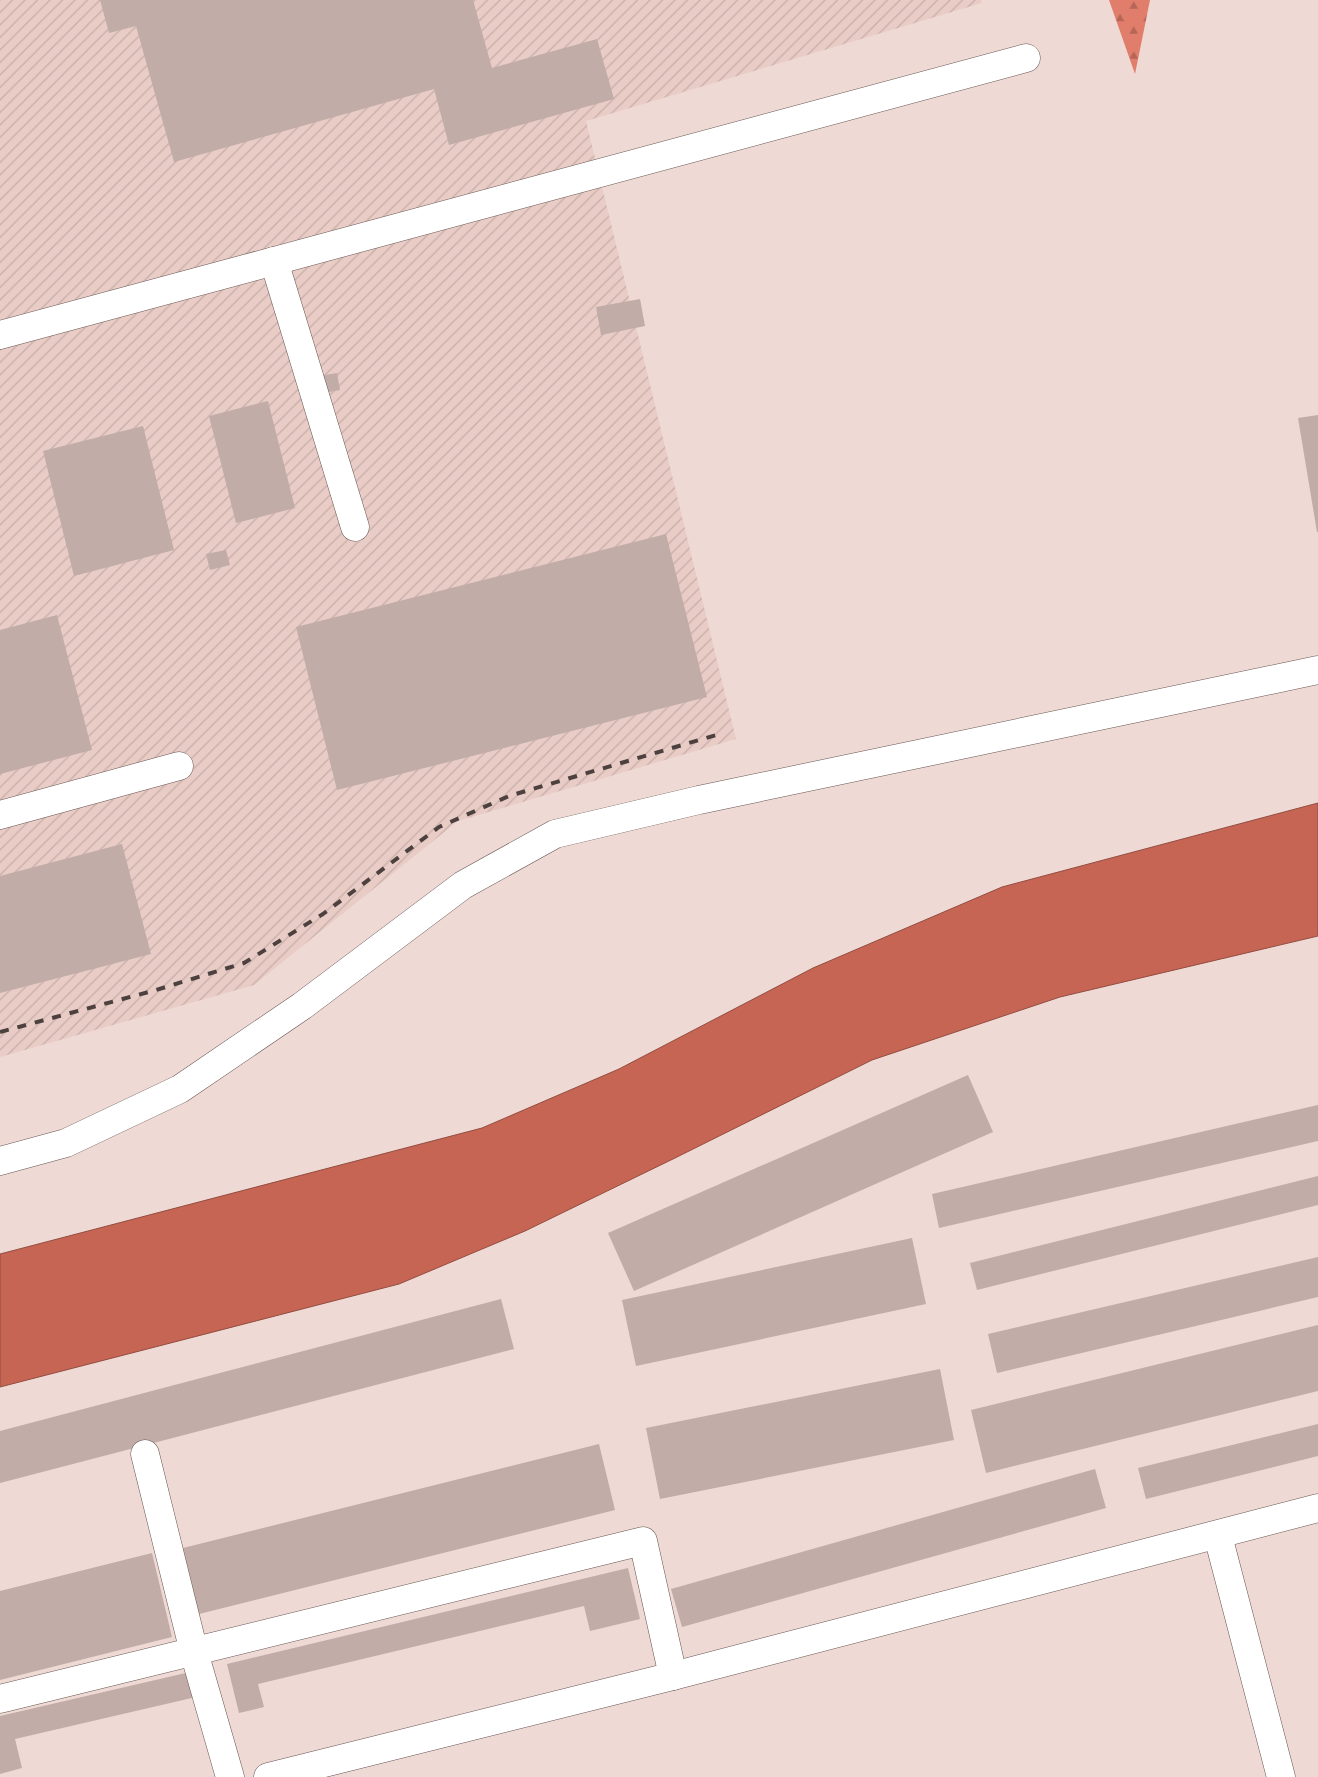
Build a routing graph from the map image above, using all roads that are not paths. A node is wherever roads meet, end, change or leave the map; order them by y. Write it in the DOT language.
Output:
graph roads {
  1 [pos="1026,58"];
  2 [pos="274,261"];
  3 [pos="0,335"];
  4 [pos="355,527"];
  5 [pos="1318,670"];
  6 [pos="179,766"];
  7 [pos="0,815"];
  8 [pos="0,1161"];
  9 [pos="145,1454"];
  10 [pos="1318,1508"];
  11 [pos="1218,1536"];
  12 [pos="194,1652"];
  13 [pos="673,1676"];
  14 [pos="0,1699"];
  15 [pos="230,1777"];
  16 [pos="268,1777"];
  17 [pos="1281,1777"];
  1 -- 2 [label="street"];
  2 -- 3 [label="street"];
  2 -- 4 [label="street"];
  5 -- 8 [label="street"];
  6 -- 7 [label="street"];
  9 -- 12 [label="street"];
  10 -- 11 [label="street"];
  11 -- 13 [label="street"];
  11 -- 17 [label="street"];
  12 -- 13 [label="street"];
  12 -- 14 [label="street"];
  12 -- 15 [label="street"];
  13 -- 16 [label="street"];
}
